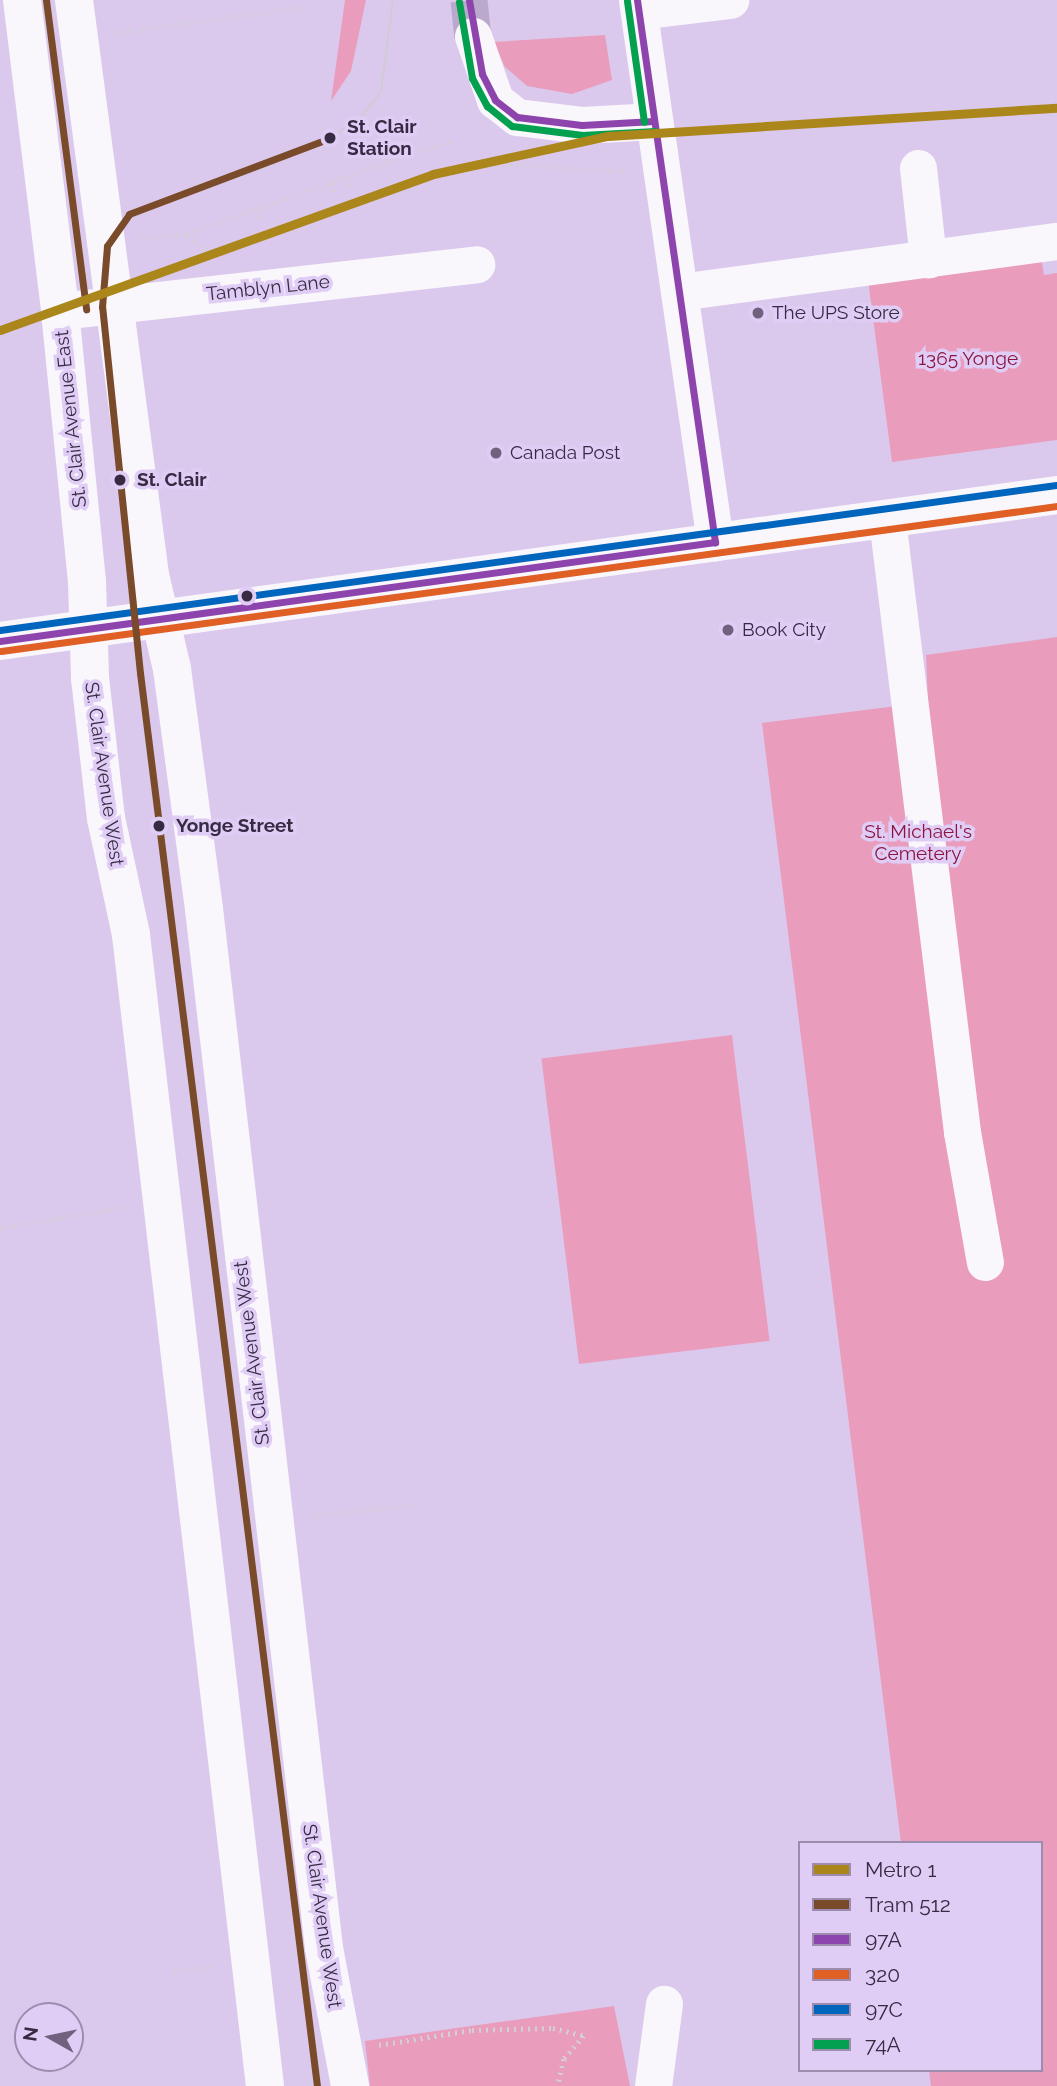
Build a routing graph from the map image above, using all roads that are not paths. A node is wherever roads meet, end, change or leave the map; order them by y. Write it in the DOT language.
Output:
graph roads {
  1 [pos="22,0"];
  2 [pos="74,0"];
  3 [pos="730,0"];
  4 [pos="638,6"];
  5 [pos="473,36"];
  6 [pos="654,121"];
  7 [pos="918,168"];
  8 [pos="1057,241"];
  9 [pos="928,259"];
  10 [pos="476,264"];
  11 [pos="679,292"];
  12 [pos="113,305"];
  13 [pos="60,311"];
  14 [pos="1057,495"];
  15 [pos="887,519"];
  16 [pos="715,542"];
  17 [pos="161,620"];
  18 [pos="89,629"];
  19 [pos="0,641"];
  20 [pos="985,1262"];
  21 [pos="664,2004"];
  22 [pos="265,2086"];
  23 [pos="350,2086"];
  24 [pos="653,2086"];
  1 -- 13 [label="main road, St. Clair Avenue East"];
  2 -- 12 [label="main road"];
  3 -- 4 [label="street"];
  4 -- 6 [label="street"];
  5 -- 6 [label="street"];
  6 -- 11 [label="street"];
  7 -- 9 [label="street"];
  8 -- 9 [label="street"];
  9 -- 11 [label="street"];
  10 -- 12 [label="street, Tamblyn Lane"];
  11 -- 16 [label="street"];
  12 -- 13 [label="street, Tamblyn Lane"];
  12 -- 17 [label="main road"];
  13 -- 18 [label="main road, St. Clair Avenue East"];
  14 -- 15 [label="main road"];
  15 -- 16 [label="main road"];
  15 -- 20 [label="street"];
  16 -- 17 [label="main road"];
  17 -- 18 [label="main road"];
  17 -- 23 [label="main road, St. Clair Avenue West"];
  18 -- 19 [label="main road"];
  18 -- 22 [label="main road, St. Clair Avenue West"];
  21 -- 24 [label="street"];
}
